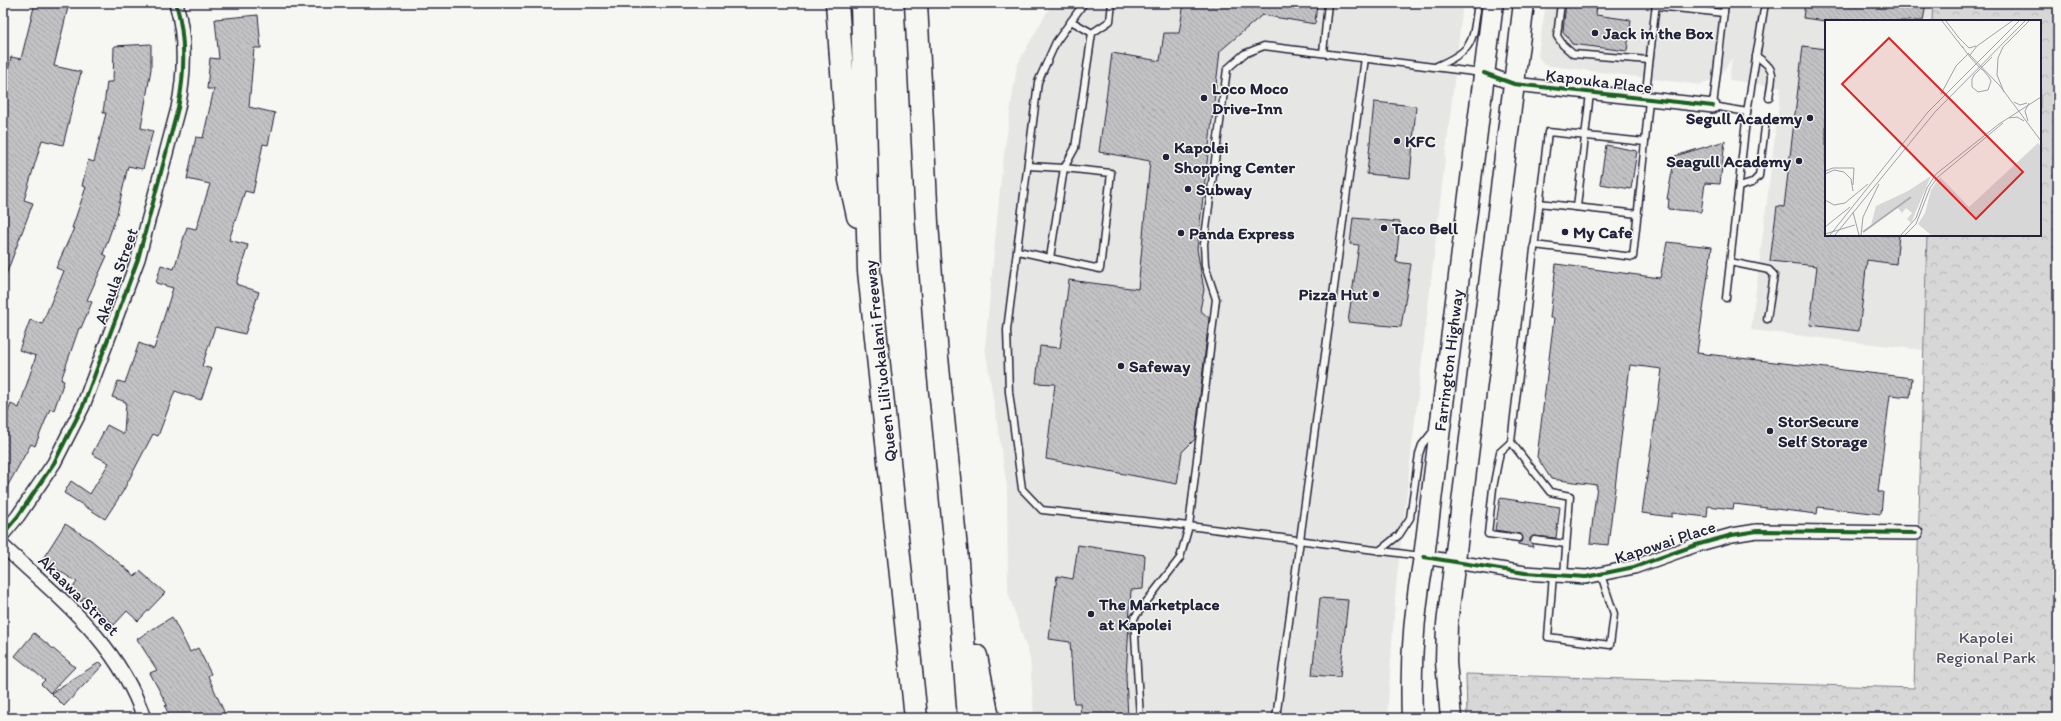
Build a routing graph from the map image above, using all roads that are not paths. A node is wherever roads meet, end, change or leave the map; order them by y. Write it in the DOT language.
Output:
graph roads {
  1 [pos="176,3"];
  2 [pos="837,3"];
  3 [pos="862,3"];
  4 [pos="916,3"];
  5 [pos="1084,3"];
  6 [pos="1112,3"];
  7 [pos="1328,3"];
  8 [pos="1478,3"];
  9 [pos="1493,3"];
  10 [pos="1524,3"];
  11 [pos="1561,3"];
  12 [pos="1725,3"];
  13 [pos="1765,3"];
  14 [pos="1656,4"];
  15 [pos="1724,13"];
  16 [pos="1071,21"];
  17 [pos="1092,33"];
  18 [pos="1323,53"];
  19 [pos="1756,56"];
  20 [pos="1365,58"];
  21 [pos="1649,60"];
  22 [pos="1437,66"];
  23 [pos="1484,73"];
  24 [pos="1514,84"];
  25 [pos="1590,93"];
  26 [pos="1769,98"];
  27 [pos="1647,100"];
  28 [pos="1713,106"];
  29 [pos="1747,112"];
  30 [pos="1765,127"];
  31 [pos="1586,136"];
  32 [pos="1645,142"];
  33 [pos="1028,166"];
  34 [pos="1064,168"];
  35 [pos="1739,187"];
  36 [pos="1539,203"];
  37 [pos="1577,207"];
  38 [pos="1638,214"];
  39 [pos="1534,245"];
  40 [pos="1018,251"];
  41 [pos="1050,258"];
  42 [pos="1730,262"];
  43 [pos="869,271"];
  44 [pos="1726,298"];
  45 [pos="1767,319"];
  46 [pos="1440,423"];
  47 [pos="1511,442"];
  48 [pos="1189,526"];
  49 [pos="1916,533"];
  50 [pos="3,534"];
  51 [pos="1519,538"];
  52 [pos="1534,540"];
  53 [pos="1301,542"];
  54 [pos="1566,544"];
  55 [pos="3,546"];
  56 [pos="956,549"];
  57 [pos="1378,551"];
  58 [pos="1424,557"];
  59 [pos="1456,561"];
  60 [pos="1558,575"];
  61 [pos="1600,575"];
  62 [pos="144,718"];
  63 [pos="916,718"];
  64 [pos="969,718"];
  65 [pos="988,718"];
  66 [pos="1140,718"];
  67 [pos="1276,718"];
  68 [pos="1412,718"];
  69 [pos="1451,718"];
  1 -- 50 [label="street, Akaula Street"];
  2 -- 43 [label="highway"];
  3 -- 43 [label="highway, Queen Liliʻuokalani Freeway"];
  4 -- 56 [label="highway"];
  5 -- 16 [label="lane"];
  6 -- 17 [label="lane"];
  7 -- 18 [label="lane"];
  8 -- 22 [label="lane"];
  9 -- 23 [label="main road, Farrington Highway"];
  10 -- 24 [label="main road, Farrington Highway"];
  11 -- 21 [label="lane"];
  12 -- 15 [label="lane"];
  13 -- 19 [label="lane"];
  14 -- 15 [label="lane"];
  14 -- 21 [label="lane"];
  15 -- 28 [label="lane"];
  16 -- 17 [label="lane"];
  16 -- 33 [label="lane"];
  17 -- 34 [label="lane"];
  18 -- 20 [label="lane"];
  18 -- 48 [label="lane"];
  19 -- 26 [label="lane"];
  19 -- 29 [label="lane"];
  20 -- 22 [label="lane"];
  20 -- 53 [label="lane"];
  21 -- 27 [label="lane"];
  22 -- 23 [label="lane"];
  23 -- 24 [label="street, Kapouka Place"];
  23 -- 46 [label="main road, Farrington Highway"];
  24 -- 25 [label="street, Kapouka Place"];
  24 -- 59 [label="main road, Farrington Highway"];
  25 -- 27 [label="street, Kapouka Place"];
  25 -- 31 [label="lane"];
  27 -- 28 [label="street, Kapouka Place"];
  27 -- 32 [label="lane"];
  28 -- 29 [label="lane"];
  29 -- 35 [label="lane"];
  30 -- 35 [label="lane"];
  31 -- 32 [label="lane"];
  31 -- 36 [label="lane"];
  31 -- 37 [label="lane"];
  32 -- 38 [label="lane"];
  33 -- 34 [label="lane"];
  33 -- 40 [label="lane"];
  34 -- 41 [label="lane"];
  34 -- 41 [label="lane"];
  35 -- 42 [label="lane"];
  36 -- 37 [label="lane"];
  36 -- 39 [label="lane"];
  37 -- 38 [label="lane"];
  38 -- 39 [label="lane"];
  39 -- 47 [label="lane"];
  40 -- 41 [label="lane"];
  40 -- 48 [label="lane"];
  42 -- 44 [label="lane"];
  42 -- 45 [label="lane"];
  43 -- 63 [label="highway, Queen Liliʻuokalani Freeway"];
  46 -- 57 [label="lane"];
  46 -- 58 [label="main road, Farrington Highway"];
  47 -- 51 [label="lane"];
  47 -- 54 [label="lane"];
  48 -- 53 [label="lane"];
  48 -- 66 [label="lane"];
  49 -- 61 [label="street, Kapowai Place"];
  52 -- 54 [label="lane"];
  53 -- 57 [label="lane"];
  53 -- 67 [label="lane"];
  54 -- 60 [label="lane"];
  55 -- 62 [label="street, Akaawa Street"];
  56 -- 64 [label="highway"];
  56 -- 65 [label="highway"];
  57 -- 58 [label="lane"];
  58 -- 59 [label="street, Kapowai Place"];
  58 -- 68 [label="main road, Farrington Highway"];
  59 -- 60 [label="street, Kapowai Place"];
  59 -- 69 [label="main road, Farrington Highway"];
  60 -- 61 [label="street, Kapowai Place"];
  60 -- 61 [label="lane"];
}
